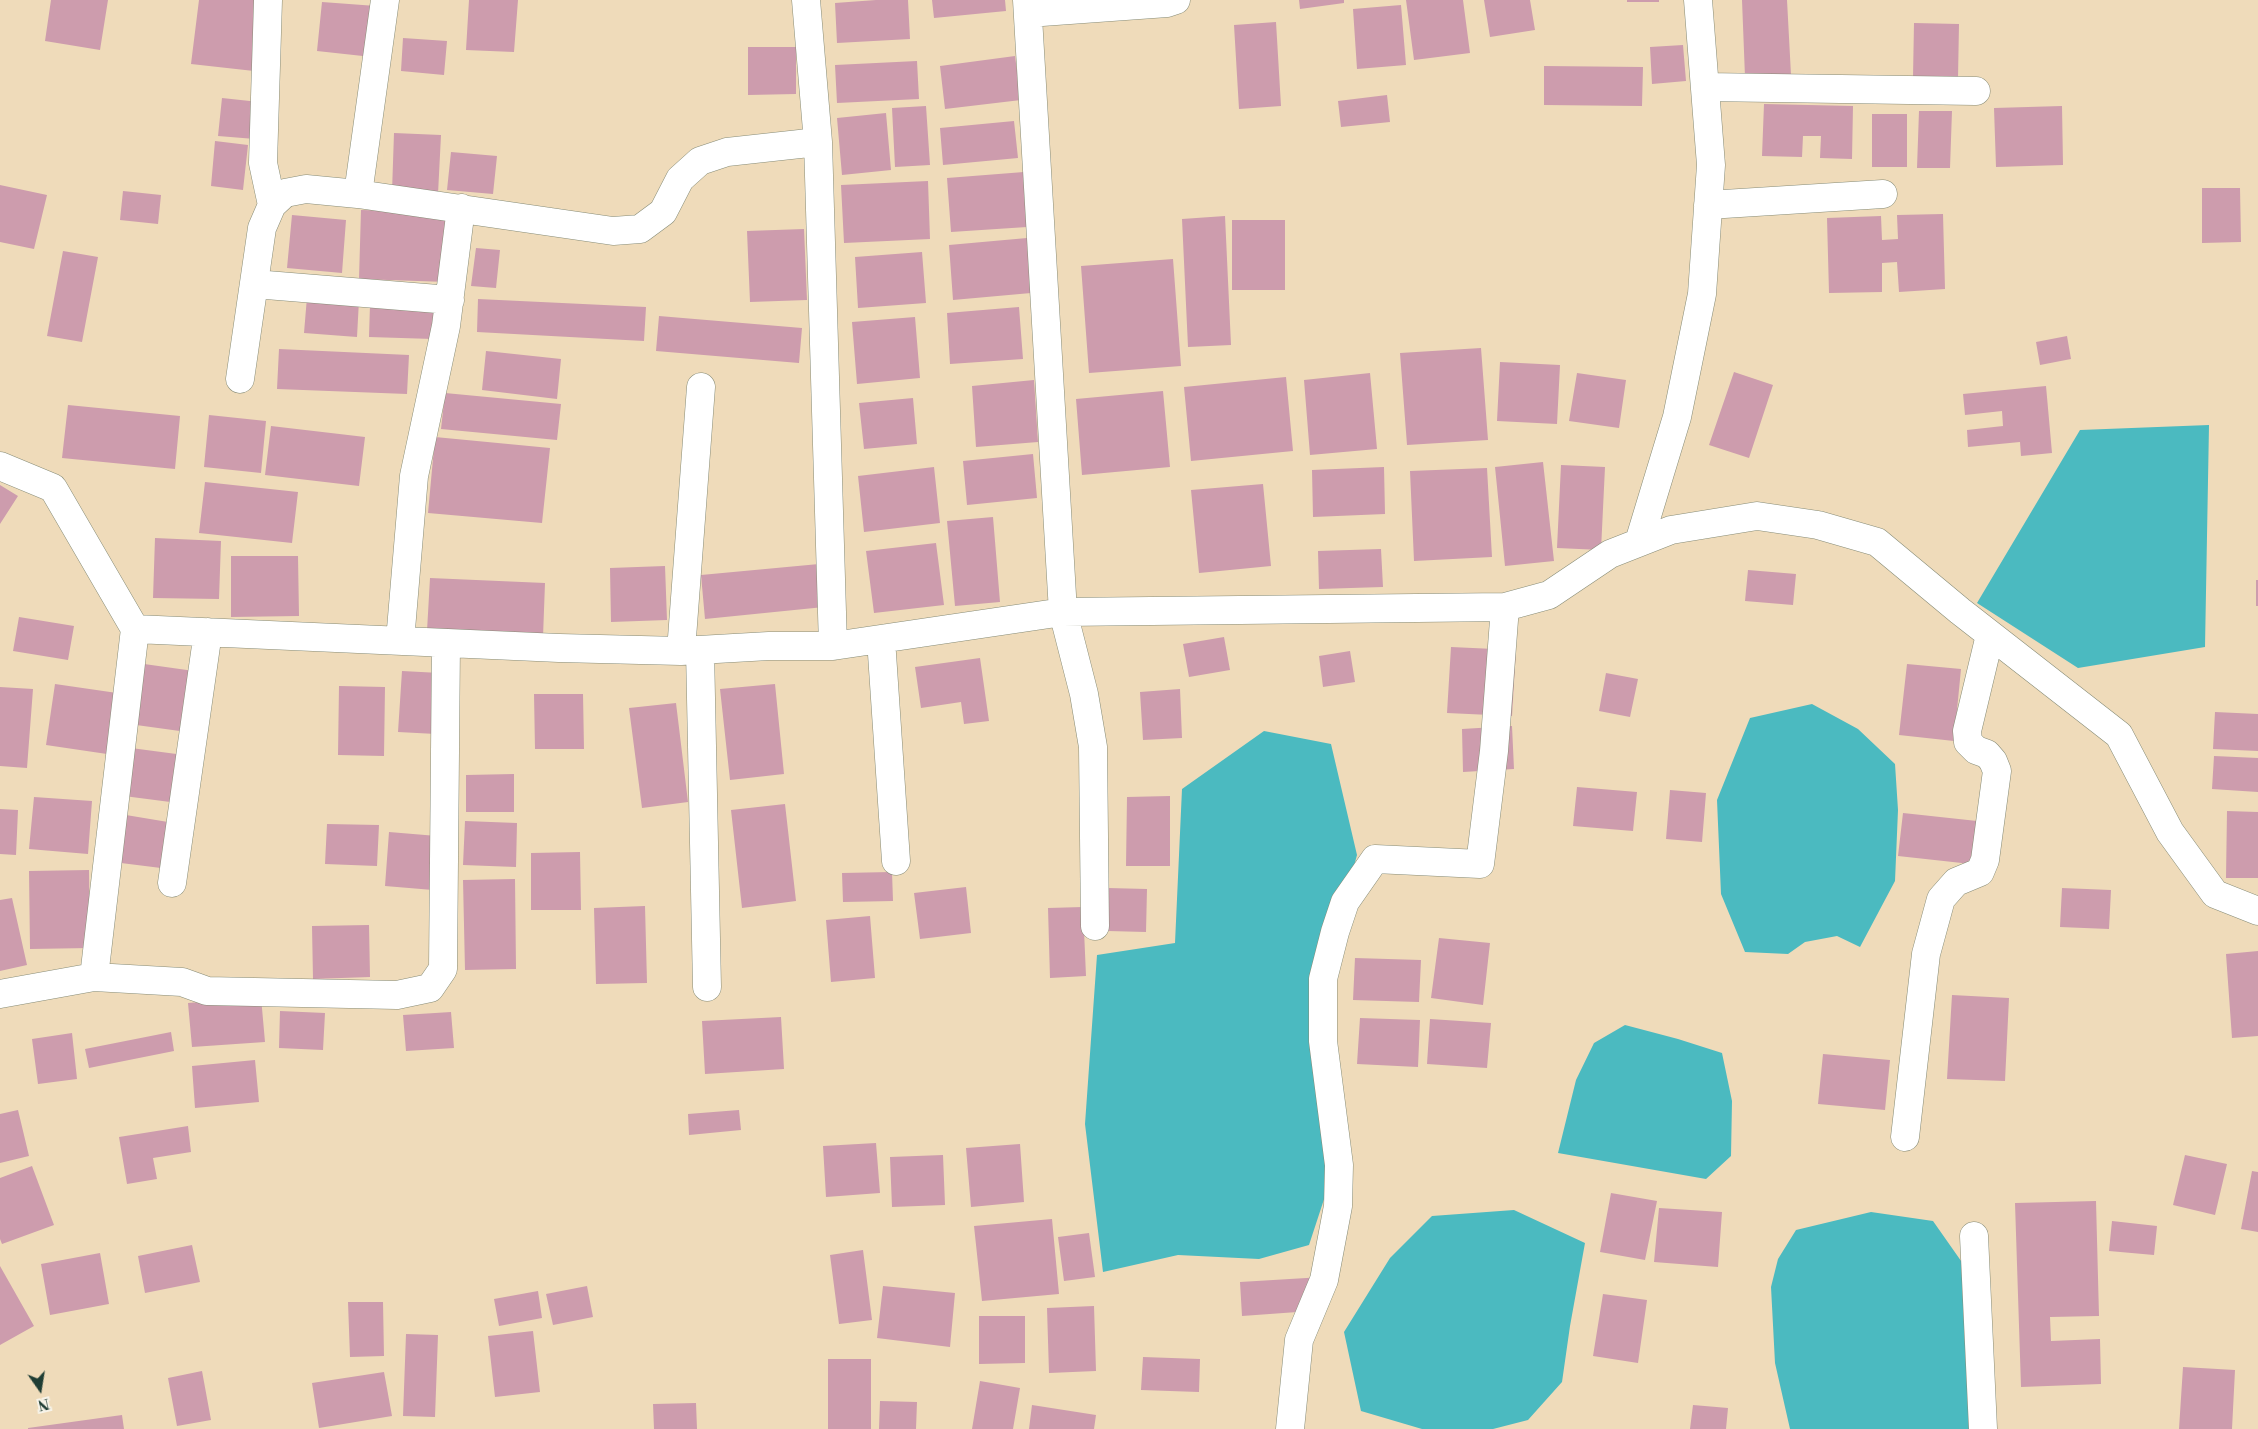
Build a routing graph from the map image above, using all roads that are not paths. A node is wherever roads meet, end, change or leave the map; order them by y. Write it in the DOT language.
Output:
graph roads {
  1 [pos="268,0"];
  2 [pos="385,0"];
  3 [pos="806,0"];
  4 [pos="1176,0"];
  5 [pos="1698,0"];
  6 [pos="1028,7"];
  7 [pos="1704,86"];
  8 [pos="1976,91"];
  9 [pos="818,142"];
  10 [pos="358,194"];
  11 [pos="1883,194"];
  12 [pos="272,205"];
  13 [pos="1708,205"];
  14 [pos="462,208"];
  15 [pos="254,284"];
  16 [pos="450,300"];
  17 [pos="240,379"];
  18 [pos="701,387"];
  19 [pos="0,466"];
  20 [pos="1639,542"];
  21 [pos="1505,607"];
  22 [pos="1063,612"];
  23 [pos="135,629"];
  24 [pos="208,632"];
  25 [pos="1990,635"];
  26 [pos="881,639"];
  27 [pos="400,641"];
  28 [pos="446,643"];
  29 [pos="833,646"];
  30 [pos="690,651"];
  31 [pos="896,861"];
  32 [pos="172,883"];
  33 [pos="2258,911"];
  34 [pos="1095,926"];
  35 [pos="94,977"];
  36 [pos="708,987"];
  37 [pos="0,994"];
  38 [pos="1905,1137"];
  39 [pos="1974,1236"];
  40 [pos="1290,1429"];
  41 [pos="1983,1429"];
  1 -- 12 [label="street"];
  2 -- 10 [label="street"];
  3 -- 9 [label="street"];
  4 -- 6 [label="street"];
  5 -- 7 [label="street"];
  6 -- 22 [label="street"];
  7 -- 8 [label="street"];
  7 -- 13 [label="street"];
  9 -- 14 [label="street"];
  9 -- 29 [label="street"];
  10 -- 12 [label="street"];
  10 -- 14 [label="street"];
  11 -- 13 [label="street"];
  12 -- 15 [label="street"];
  13 -- 20 [label="street"];
  14 -- 16 [label="street"];
  15 -- 16 [label="street"];
  15 -- 17 [label="street"];
  16 -- 27 [label="street"];
  18 -- 30 [label="street"];
  19 -- 23 [label="street"];
  20 -- 21 [label="street"];
  20 -- 25 [label="street"];
  21 -- 22 [label="street"];
  21 -- 40 [label="street"];
  22 -- 26 [label="street"];
  22 -- 34 [label="street"];
  23 -- 24 [label="street"];
  23 -- 35 [label="street"];
  24 -- 27 [label="street"];
  24 -- 32 [label="street"];
  25 -- 33 [label="street"];
  25 -- 38 [label="street"];
  26 -- 29 [label="street"];
  26 -- 31 [label="street"];
  27 -- 28 [label="street"];
  28 -- 30 [label="street"];
  28 -- 35 [label="street"];
  29 -- 30 [label="street"];
  30 -- 36 [label="street"];
  35 -- 37 [label="street"];
  39 -- 41 [label="street"];
}
